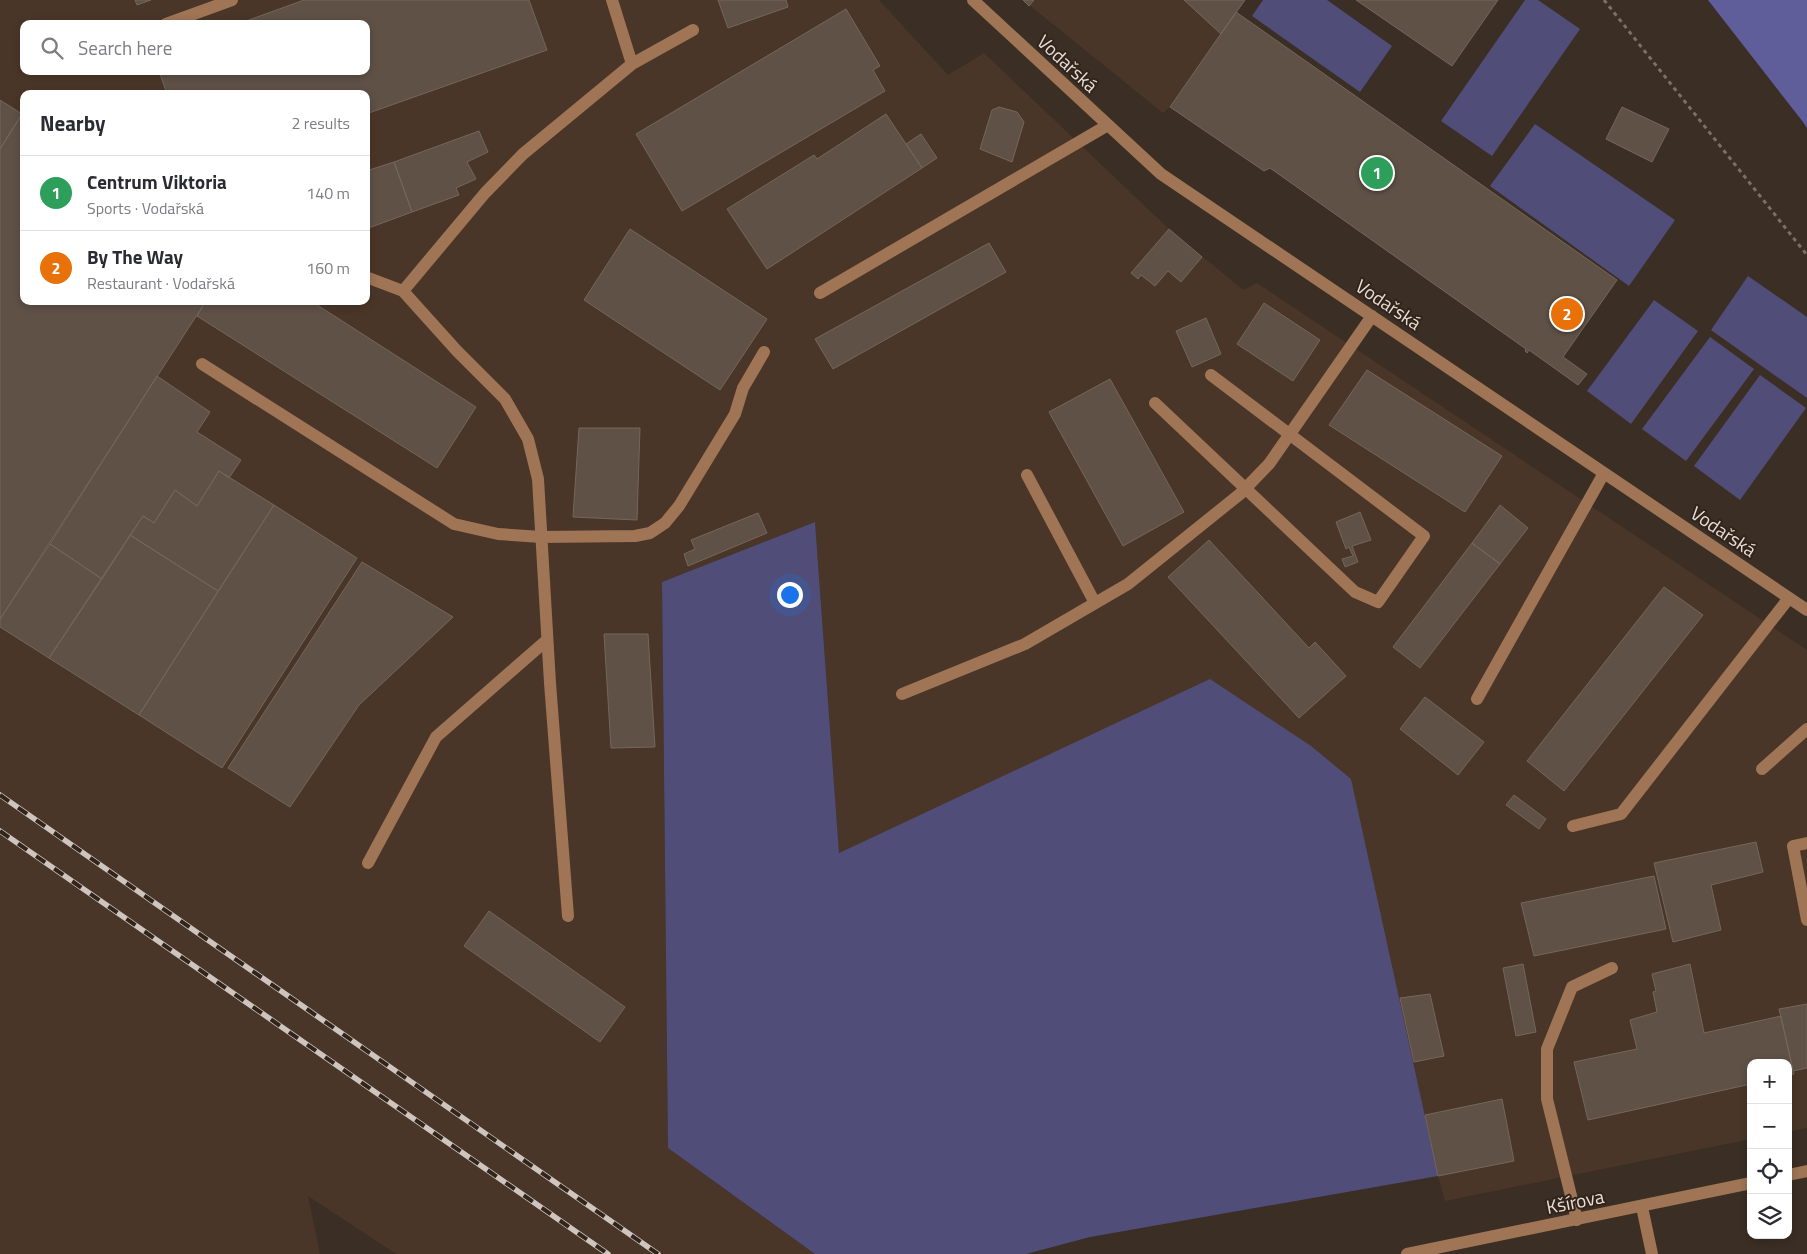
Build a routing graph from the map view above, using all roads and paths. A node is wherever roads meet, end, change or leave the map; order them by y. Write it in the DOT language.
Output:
graph roads {
  1 [pos="232,0"];
  2 [pos="612,0"];
  3 [pos="973,0"];
  4 [pos="1604,0"];
  5 [pos="177,20"];
  6 [pos="693,30"];
  7 [pos="632,64"];
  8 [pos="1108,125"];
  9 [pos="1807,255"];
  10 [pos="370,279"];
  11 [pos="403,291"];
  12 [pos="820,293"];
  13 [pos="1372,316"];
  14 [pos="764,352"];
  15 [pos="202,364"];
  16 [pos="1211,375"];
  17 [pos="1155,403"];
  18 [pos="1289,434"];
  19 [pos="1604,473"];
  20 [pos="1028,475"];
  21 [pos="1245,489"];
  22 [pos="541,538"];
  23 [pos="1790,598"];
  24 [pos="1095,603"];
  25 [pos="1807,610"];
  26 [pos="547,640"];
  27 [pos="902,694"];
  28 [pos="1477,700"];
  29 [pos="1807,729"];
  30 [pos="1762,769"];
  31 [pos="1573,826"];
  32 [pos="1807,843"];
  33 [pos="368,863"];
  34 [pos="568,916"];
  35 [pos="1807,920"];
  36 [pos="1612,968"];
  37 [pos="1807,1171"];
  38 [pos="1792,1174"];
  39 [pos="1747,1184"];
  40 [pos="1642,1207"];
  41 [pos="1577,1220"];
  42 [pos="1407,1254"];
  43 [pos="1652,1254"];
  1 -- 5 [label="street"];
  2 -- 7 [label="street"];
  3 -- 8 [label="street, Vodařská"];
  4 -- 9 [label="path"];
  6 -- 7 [label="street"];
  7 -- 11 [label="street"];
  8 -- 12 [label="street"];
  8 -- 13 [label="street, Vodařská"];
  10 -- 11 [label="street"];
  11 -- 22 [label="street"];
  13 -- 18 [label="street"];
  13 -- 19 [label="street, Vodařská"];
  14 -- 22 [label="street"];
  15 -- 22 [label="street"];
  16 -- 18 [label="street"];
  17 -- 21 [label="street"];
  18 -- 21 [label="street"];
  18 -- 21 [label="street"];
  19 -- 23 [label="street, Vodařská"];
  19 -- 28 [label="street"];
  20 -- 24 [label="street"];
  21 -- 24 [label="street"];
  22 -- 26 [label="street"];
  23 -- 25 [label="street, Vodařská"];
  23 -- 31 [label="street"];
  24 -- 27 [label="street"];
  26 -- 33 [label="street"];
  26 -- 34 [label="street"];
  29 -- 30 [label="street"];
  32 -- 35 [label="street"];
  36 -- 41 [label="street"];
  37 -- 38 [label="street"];
  39 -- 40 [label="street, Kšírova"];
  40 -- 41 [label="street, Kšírova"];
  40 -- 43 [label="street"];
  41 -- 42 [label="street, Kšírova"];
}
